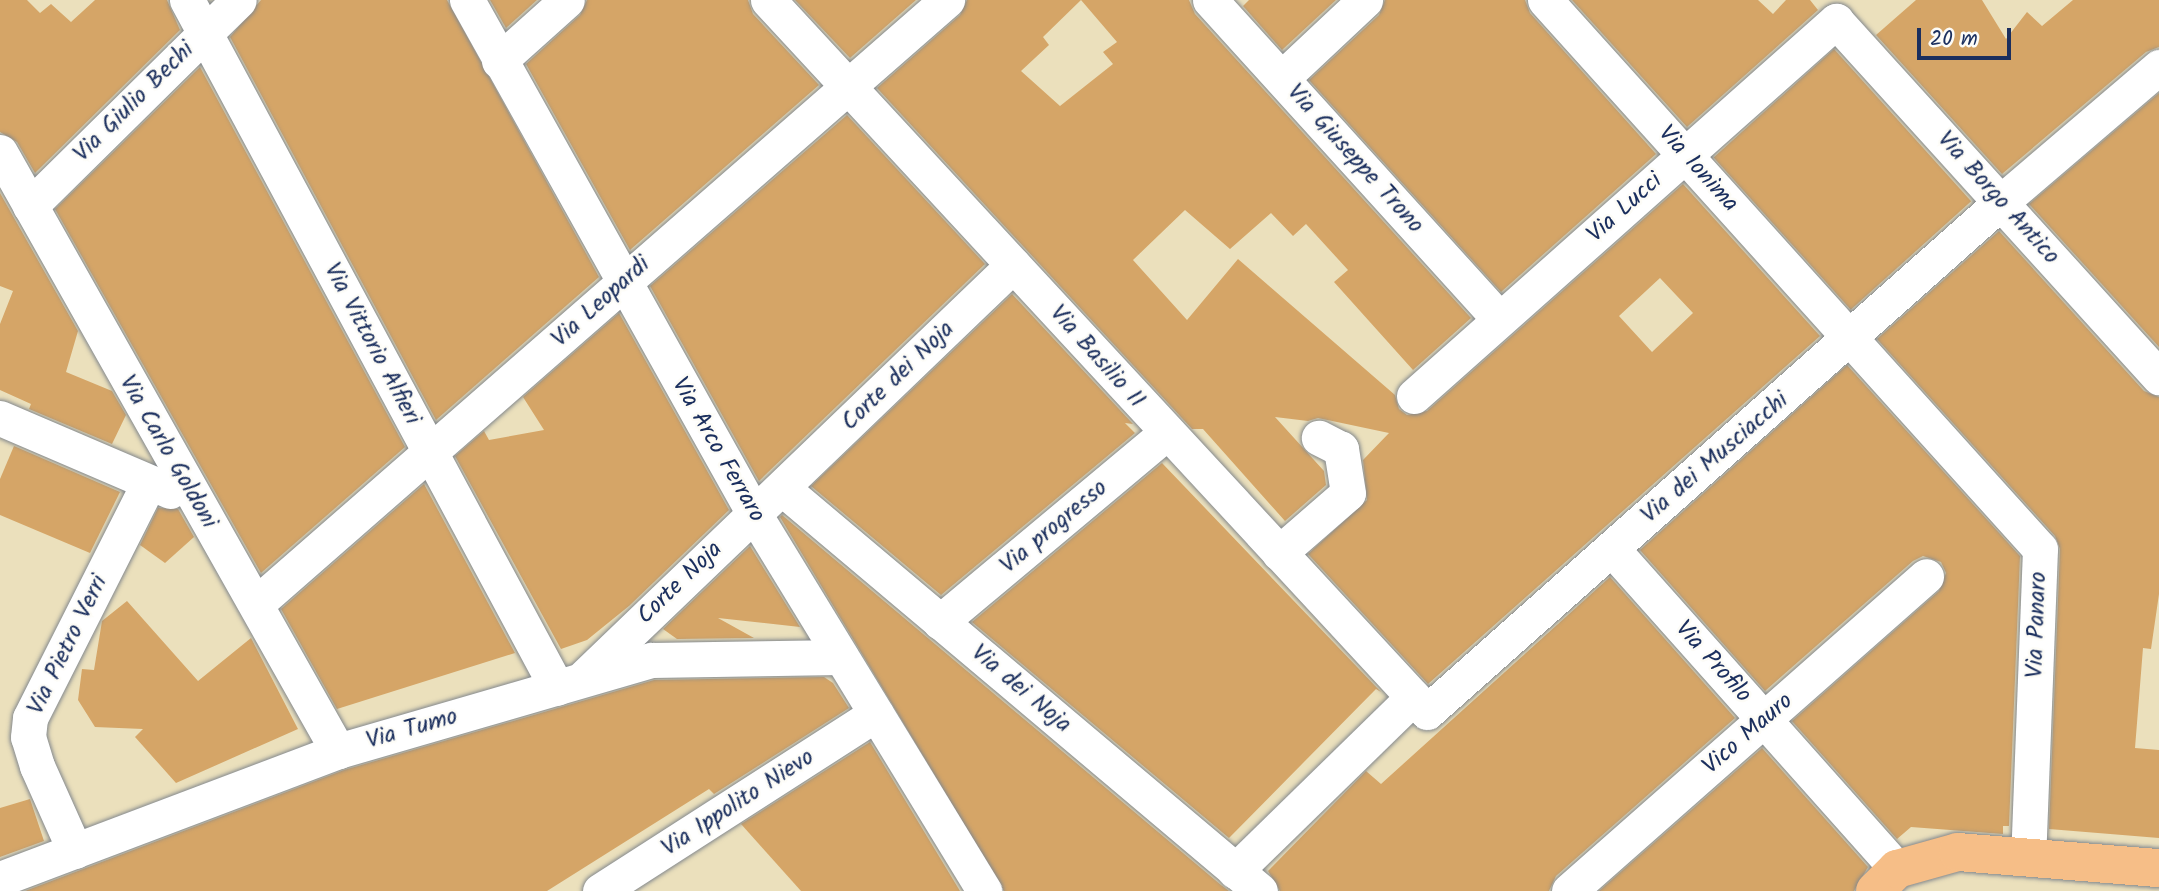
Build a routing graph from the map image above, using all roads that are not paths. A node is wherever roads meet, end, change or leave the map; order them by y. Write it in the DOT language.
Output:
graph roads {
  1 [pos="187,0"];
  2 [pos="239,0"];
  3 [pos="467,0"];
  4 [pos="567,0"];
  5 [pos="768,0"];
  6 [pos="947,0"];
  7 [pos="1210,0"];
  8 [pos="1365,0"];
  9 [pos="1545,0"];
  10 [pos="1836,20"];
  11 [pos="204,32"];
  12 [pos="499,61"];
  13 [pos="2159,67"];
  14 [pos="1282,78"];
  15 [pos="847,86"];
  16 [pos="0,152"];
  17 [pos="1685,155"];
  18 [pos="2001,202"];
  19 [pos="30,206"];
  20 [pos="1013,265"];
  21 [pos="623,282"];
  22 [pos="1499,320"];
  23 [pos="1851,338"];
  24 [pos="2159,377"];
  25 [pos="1414,396"];
  26 [pos="0,418"];
  27 [pos="1167,432"];
  28 [pos="1319,438"];
  29 [pos="432,454"];
  30 [pos="149,482"];
  31 [pos="782,488"];
  32 [pos="196,502"];
  33 [pos="753,512"];
  34 [pos="1612,549"];
  35 [pos="1279,553"];
  36 [pos="1926,576"];
  37 [pos="256,604"];
  38 [pos="940,622"];
  39 [pos="841,657"];
  40 [pos="568,684"];
  41 [pos="1420,705"];
  42 [pos="876,714"];
  43 [pos="1764,720"];
  44 [pos="338,751"];
  45 [pos="75,851"];
  46 [pos="2028,858"];
  47 [pos="2159,868"];
  48 [pos="0,879"];
  49 [pos="1886,880"];
  50 [pos="1248,881"];
  51 [pos="600,891"];
  52 [pos="984,891"];
  53 [pos="1569,891"];
  1 -- 11 [label="street, Via Vittorio Alfieri"];
  2 -- 11 [label="street, Via Giulio Bechi"];
  3 -- 12 [label="street, Via Arco Ferraro"];
  4 -- 12 [label="street"];
  5 -- 15 [label="street, Via Basilio II"];
  6 -- 15 [label="street, Via Leopardi"];
  7 -- 14 [label="street, Via Giuseppe Trono"];
  8 -- 14 [label="street"];
  9 -- 17 [label="street, Via Ionima"];
  10 -- 17 [label="street, Via Lucci"];
  10 -- 18 [label="street, Via Borgo Antico"];
  11 -- 19 [label="street, Via Giulio Bechi"];
  11 -- 29 [label="street, Via Vittorio Alfieri"];
  12 -- 21 [label="street, Via Arco Ferraro"];
  13 -- 18 [label="street, Via dei Musciacchi"];
  14 -- 22 [label="street, Via Giuseppe Trono"];
  15 -- 20 [label="street, Via Basilio II"];
  15 -- 21 [label="street, Via Leopardi"];
  16 -- 19 [label="street, Via Carlo Goldoni"];
  17 -- 22 [label="street, Via Lucci"];
  17 -- 23 [label="street, Via Ionima"];
  18 -- 23 [label="street, Via dei Musciacchi"];
  18 -- 24 [label="street, Via Borgo Antico"];
  19 -- 32 [label="street, Via Carlo Goldoni"];
  20 -- 27 [label="street, Via Basilio II"];
  20 -- 31 [label="street, Corte dei Noja"];
  21 -- 29 [label="street, Via Leopardi"];
  21 -- 33 [label="street, Via Arco Ferraro"];
  22 -- 25 [label="street, Via Lucci"];
  23 -- 34 [label="street, Via dei Musciacchi"];
  23 -- 46 [label="street, Via Panaro"];
  26 -- 30 [label="street"];
  27 -- 35 [label="street, Via Basilio II"];
  27 -- 38 [label="street, Via progresso"];
  28 -- 35 [label="street"];
  29 -- 37 [label="street, Via Leopardi"];
  29 -- 40 [label="street, Via Vittorio Alfieri"];
  30 -- 32 [label="street"];
  30 -- 45 [label="street, Via Pietro Verri"];
  31 -- 33 [label="street, Corte Noja"];
  31 -- 38 [label="street, Via dei Noja"];
  32 -- 37 [label="street, Via Carlo Goldoni"];
  33 -- 39 [label="street, Via Arco Ferraro"];
  33 -- 40 [label="street, Corte Noja"];
  34 -- 41 [label="street, Via dei Musciacchi"];
  34 -- 43 [label="street, Via Profilo"];
  35 -- 41 [label="street, Via Basilio II"];
  36 -- 43 [label="street, Vico Mauro"];
  37 -- 44 [label="street, Via Carlo Goldoni"];
  38 -- 50 [label="street, Via dei Noja"];
  39 -- 40 [label="street, Via Tumo"];
  39 -- 42 [label="street, Via Arco Ferraro"];
  40 -- 44 [label="street, Via Tumo"];
  41 -- 50 [label="street, Via dei Musciacchi"];
  42 -- 51 [label="street, Via Ippolito Nievo"];
  42 -- 52 [label="street, Via Arco Ferraro"];
  43 -- 49 [label="street, Via Profilo"];
  43 -- 53 [label="street, Vico Mauro"];
  44 -- 45 [label="street, Via Tumo"];
  45 -- 48 [label="street, Via Tumo"];
  46 -- 47 [label="main road"];
  46 -- 49 [label="main road"];
}
